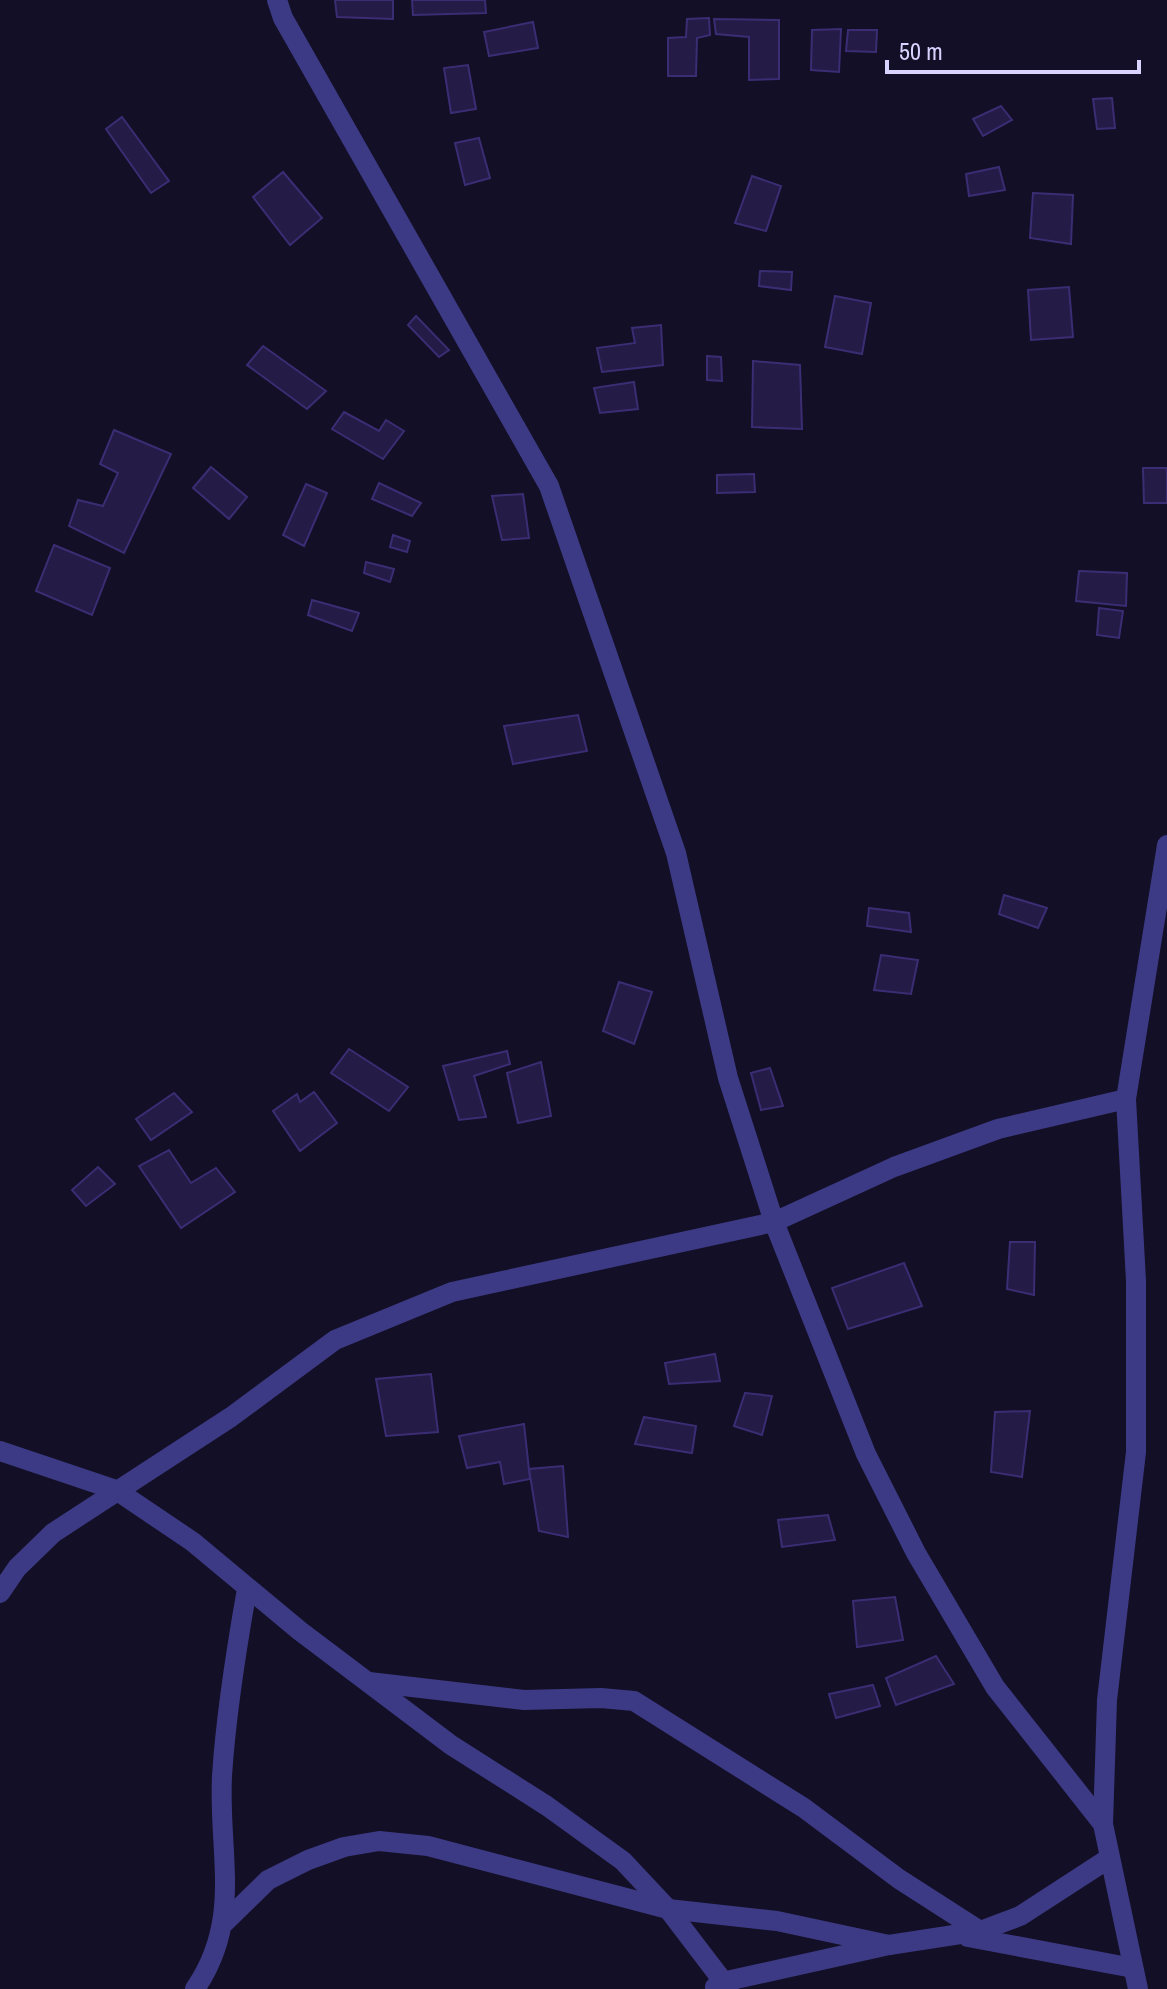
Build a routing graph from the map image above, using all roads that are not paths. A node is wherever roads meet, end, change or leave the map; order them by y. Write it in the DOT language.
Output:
graph roads {
  1 [pos="277,0"];
  2 [pos="1167,845"];
  3 [pos="1126,1099"];
  4 [pos="774,1222"];
  5 [pos="0,1451"];
  6 [pos="116,1490"];
  7 [pos="247,1589"];
  8 [pos="0,1593"];
  9 [pos="365,1682"];
  10 [pos="1103,1824"];
  11 [pos="1108,1859"];
  12 [pos="668,1909"];
  13 [pos="225,1922"];
  14 [pos="970,1934"];
  15 [pos="889,1945"];
  16 [pos="1133,1968"];
  17 [pos="721,1987"];
  18 [pos="195,1989"];
  19 [pos="1138,1989"];
  1 -- 4 [label="street"];
  2 -- 3 [label="street"];
  3 -- 4 [label="street"];
  3 -- 10 [label="street"];
  4 -- 6 [label="street"];
  4 -- 10 [label="street"];
  5 -- 6 [label="street"];
  6 -- 7 [label="street"];
  6 -- 8 [label="street"];
  7 -- 9 [label="street"];
  7 -- 13 [label="street"];
  9 -- 12 [label="street"];
  9 -- 14 [label="street"];
  10 -- 11 [label="street"];
  11 -- 14 [label="street"];
  11 -- 16 [label="street"];
  12 -- 13 [label="street"];
  12 -- 15 [label="street"];
  12 -- 17 [label="street"];
  13 -- 18 [label="street"];
  14 -- 15 [label="street"];
  14 -- 16 [label="street"];
  15 -- 17 [label="street"];
  16 -- 19 [label="street"];
}
